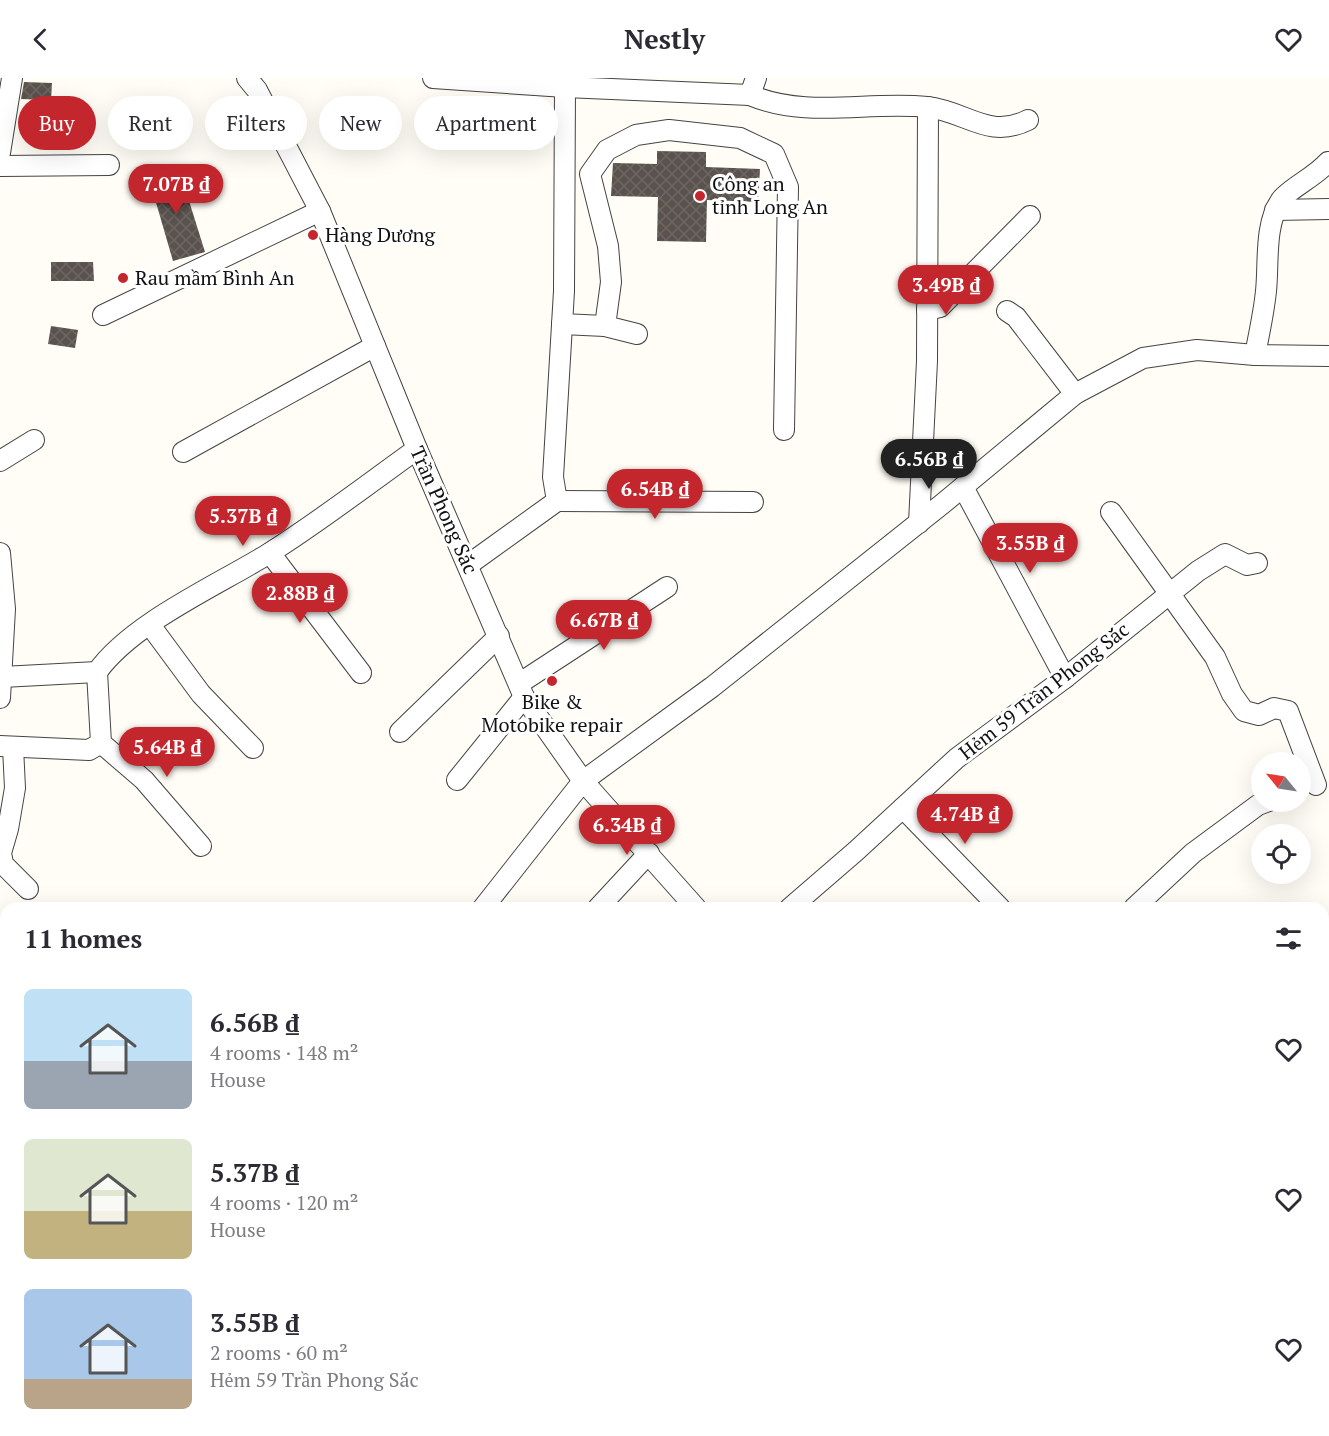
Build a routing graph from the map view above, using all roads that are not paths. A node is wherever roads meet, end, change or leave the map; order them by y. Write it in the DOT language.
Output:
graph roads {
  1 [pos="12,78"];
  2 [pos="247,78"];
  3 [pos="433,78"];
  4 [pos="494,80"];
  5 [pos="753,86"];
  6 [pos="565,87"];
  7 [pos="928,107"];
  8 [pos="1028,120"];
  9 [pos="0,153"];
  10 [pos="1328,162"];
  11 [pos="110,165"];
  12 [pos="0,166"];
  13 [pos="1329,209"];
  14 [pos="1275,210"];
  15 [pos="320,211"];
  16 [pos="1030,216"];
  17 [pos="927,310"];
  18 [pos="1008,311"];
  19 [pos="103,315"];
  20 [pos="562,324"];
  21 [pos="605,326"];
  22 [pos="637,334"];
  23 [pos="375,346"];
  24 [pos="1255,355"];
  25 [pos="1329,356"];
  26 [pos="1075,394"];
  27 [pos="784,430"];
  28 [pos="34,440"];
  29 [pos="417,449"];
  30 [pos="183,452"];
  31 [pos="0,461"];
  32 [pos="963,487"];
  33 [pos="557,501"];
  34 [pos="753,502"];
  35 [pos="1111,512"];
  36 [pos="919,523"];
  37 [pos="0,553"];
  38 [pos="270,553"];
  39 [pos="1257,563"];
  40 [pos="468,565"];
  41 [pos="667,587"];
  42 [pos="1169,593"];
  43 [pos="150,626"];
  44 [pos="499,636"];
  45 [pos="97,672"];
  46 [pos="361,673"];
  47 [pos="2,677"];
  48 [pos="1065,678"];
  49 [pos="522,690"];
  50 [pos="0,698"];
  51 [pos="400,732"];
  52 [pos="101,743"];
  53 [pos="6,747"];
  54 [pos="253,748"];
  55 [pos="457,780"];
  56 [pos="583,781"];
  57 [pos="1315,787"];
  58 [pos="903,808"];
  59 [pos="1251,810"];
  60 [pos="201,846"];
  61 [pos="649,853"];
  62 [pos="28,889"];
  63 [pos="488,902"];
  64 [pos="604,902"];
  65 [pos="691,902"];
  66 [pos="797,902"];
  67 [pos="994,902"];
  68 [pos="1140,902"];
  1 -- 9 [label="street"];
  2 -- 15 [label="street, Trần Phong Sắc"];
  3 -- 4 [label="street"];
  4 -- 6 [label="street"];
  5 -- 6 [label="street"];
  5 -- 7 [label="street"];
  6 -- 20 [label="street"];
  7 -- 8 [label="street"];
  7 -- 17 [label="street"];
  10 -- 14 [label="street"];
  11 -- 12 [label="street"];
  13 -- 14 [label="street"];
  14 -- 24 [label="street"];
  15 -- 19 [label="street"];
  15 -- 23 [label="street, Trần Phong Sắc"];
  16 -- 17 [label="street"];
  17 -- 36 [label="street"];
  18 -- 26 [label="street"];
  20 -- 21 [label="street"];
  20 -- 33 [label="street"];
  21 -- 22 [label="street"];
  21 -- 27 [label="street"];
  23 -- 29 [label="street, Trần Phong Sắc"];
  23 -- 30 [label="street"];
  24 -- 25 [label="street"];
  24 -- 26 [label="street"];
  26 -- 32 [label="street"];
  28 -- 31 [label="street"];
  29 -- 38 [label="street"];
  29 -- 40 [label="street, Trần Phong Sắc"];
  32 -- 36 [label="street"];
  32 -- 48 [label="street"];
  33 -- 34 [label="street"];
  33 -- 40 [label="street"];
  35 -- 42 [label="street"];
  36 -- 56 [label="street"];
  37 -- 47 [label="street"];
  38 -- 43 [label="street"];
  38 -- 46 [label="street"];
  39 -- 42 [label="street, Hẻm 59 Trần Phong Sắc"];
  40 -- 44 [label="street, Trần Phong Sắc"];
  41 -- 49 [label="street"];
  42 -- 48 [label="street, Hẻm 59 Trần Phong Sắc"];
  42 -- 57 [label="street"];
  43 -- 45 [label="street"];
  43 -- 54 [label="street"];
  44 -- 49 [label="street, Trần Phong Sắc"];
  44 -- 51 [label="street"];
  45 -- 47 [label="street"];
  45 -- 52 [label="street"];
  47 -- 50 [label="street"];
  48 -- 58 [label="street, Hẻm 59 Trần Phong Sắc"];
  49 -- 55 [label="street"];
  49 -- 56 [label="street, Trần Phong Sắc"];
  52 -- 53 [label="street"];
  52 -- 60 [label="street"];
  53 -- 62 [label="street"];
  56 -- 61 [label="street, Trần Phong Sắc"];
  56 -- 63 [label="street"];
  58 -- 66 [label="street, Hẻm 59 Trần Phong Sắc"];
  58 -- 67 [label="street"];
  59 -- 68 [label="street"];
  61 -- 64 [label="street"];
  61 -- 65 [label="street, Trần Phong Sắc"];
}
